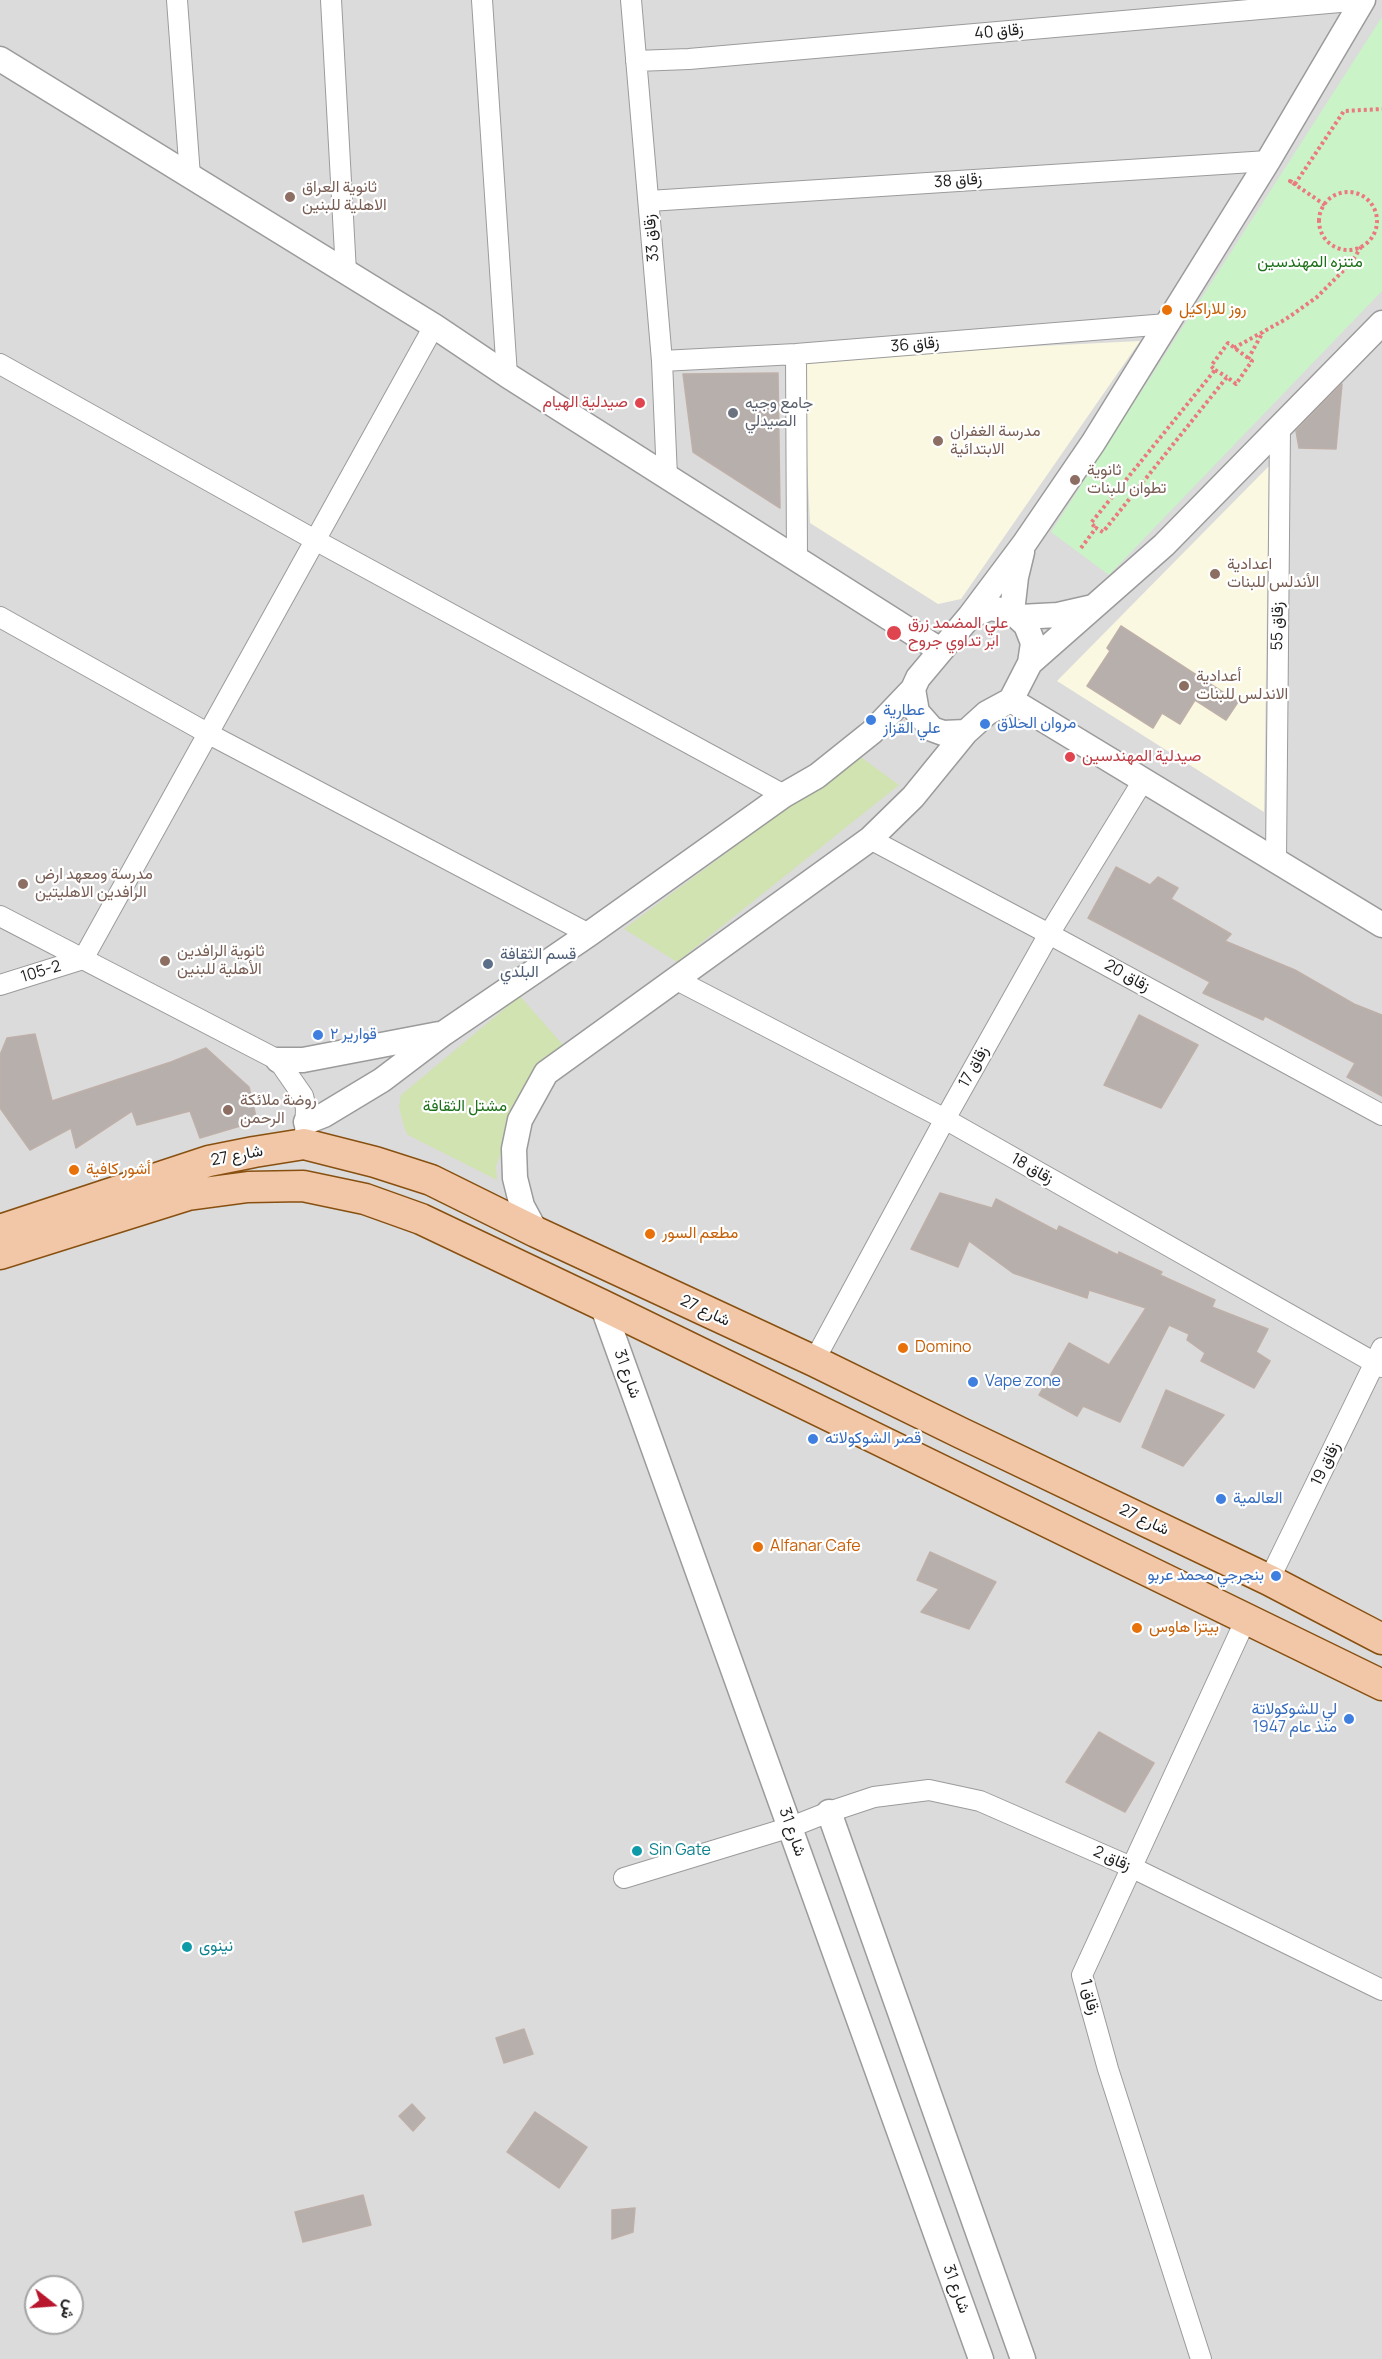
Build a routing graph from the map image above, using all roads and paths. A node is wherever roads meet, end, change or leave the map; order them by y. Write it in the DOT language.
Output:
graph roads {
  1 [pos="177,0"];
  2 [pos="331,0"];
  3 [pos="482,0"];
  4 [pos="631,0"];
  5 [pos="1363,0"];
  6 [pos="0,59"];
  7 [pos="636,61"];
  8 [pos="1382,109"];
  9 [pos="1268,161"];
  10 [pos="190,176"];
  11 [pos="649,201"];
  12 [pos="1325,205"];
  13 [pos="1382,215"];
  14 [pos="1375,233"];
  15 [pos="1362,247"];
  16 [pos="346,272"];
  17 [pos="1382,323"];
  18 [pos="1167,324"];
  19 [pos="434,326"];
  20 [pos="1263,332"];
  21 [pos="1234,348"];
  22 [pos="796,354"];
  23 [pos="1248,359"];
  24 [pos="662,361"];
  25 [pos="0,364"];
  26 [pos="1215,370"];
  27 [pos="507,375"];
  28 [pos="1227,377"];
  29 [pos="1280,428"];
  30 [pos="667,477"];
  31 [pos="1096,528"];
  32 [pos="315,540"];
  33 [pos="1024,544"];
  34 [pos="1081,548"];
  35 [pos="797,559"];
  36 [pos="1095,607"];
  37 [pos="1016,614"];
  38 [pos="970,616"];
  39 [pos="0,617"];
  40 [pos="940,650"];
  41 [pos="1030,663"];
  42 [pos="913,689"];
  43 [pos="1011,700"];
  44 [pos="966,732"];
  45 [pos="208,734"];
  46 [pos="1144,779"];
  47 [pos="784,795"];
  48 [pos="870,840"];
  49 [pos="1276,860"];
  50 [pos="0,916"];
  51 [pos="1382,925"];
  52 [pos="589,934"];
  53 [pos="1049,934"];
  54 [pos="83,959"];
  55 [pos="677,980"];
  56 [pos="0,985"];
  57 [pos="444,1033"];
  58 [pos="278,1059"];
  59 [pos="1382,1115"];
  60 [pos="945,1119"];
  61 [pos="305,1133"];
  62 [pos="0,1230"];
  63 [pos="536,1232"];
  64 [pos="0,1254"];
  65 [pos="602,1305"];
  66 [pos="1379,1359"];
  67 [pos="814,1361"];
  68 [pos="961,1433"];
  69 [pos="943,1473"];
  70 [pos="1269,1580"];
  71 [pos="1246,1619"];
  72 [pos="1382,1639"];
  73 [pos="1382,1685"];
  74 [pos="829,1812"];
  75 [pos="791,1827"];
  76 [pos="1131,1867"];
  77 [pos="624,1878"];
  78 [pos="1382,1990"];
  79 [pos="981,2359"];
  80 [pos="1023,2359"];
  81 [pos="1201,2359"];
  1 -- 10 [label="street"];
  2 -- 16 [label="street"];
  3 -- 27 [label="street"];
  4 -- 7 [label="street, زقاق 33"];
  5 -- 7 [label="street, زقاق 40"];
  5 -- 9 [label="street"];
  6 -- 10 [label="street"];
  7 -- 11 [label="street, زقاق 33"];
  8 -- 12 [label="path"];
  9 -- 11 [label="street, زقاق 38"];
  9 -- 18 [label="street"];
  10 -- 16 [label="street"];
  11 -- 24 [label="street, زقاق 33"];
  12 -- 14 [label="path"];
  12 -- 15 [label="path"];
  13 -- 14 [label="path"];
  14 -- 15 [label="path"];
  15 -- 20 [label="path"];
  16 -- 19 [label="street"];
  17 -- 29 [label="street"];
  18 -- 22 [label="street, زقاق 36"];
  18 -- 33 [label="street"];
  19 -- 27 [label="street"];
  19 -- 32 [label="street"];
  20 -- 21 [label="path"];
  20 -- 23 [label="path"];
  21 -- 23 [label="path"];
  21 -- 26 [label="path"];
  22 -- 24 [label="street, زقاق 36"];
  22 -- 35 [label="street"];
  23 -- 28 [label="path"];
  24 -- 30 [label="street, زقاق 33"];
  25 -- 32 [label="street"];
  26 -- 28 [label="path"];
  26 -- 31 [label="path"];
  27 -- 30 [label="street"];
  28 -- 31 [label="path"];
  29 -- 36 [label="street"];
  29 -- 49 [label="street, زقاق 55"];
  30 -- 35 [label="street"];
  31 -- 34 [label="path"];
  32 -- 45 [label="street"];
  32 -- 47 [label="street"];
  33 -- 37 [label="street"];
  33 -- 38 [label="street"];
  35 -- 40 [label="street"];
  36 -- 37 [label="street"];
  36 -- 41 [label="street"];
  37 -- 38 [label="street"];
  37 -- 41 [label="street"];
  38 -- 40 [label="street"];
  39 -- 45 [label="street"];
  40 -- 42 [label="street"];
  41 -- 43 [label="street"];
  42 -- 44 [label="street"];
  42 -- 47 [label="street"];
  43 -- 44 [label="street"];
  43 -- 46 [label="street"];
  44 -- 48 [label="street"];
  45 -- 52 [label="street"];
  45 -- 54 [label="street"];
  46 -- 49 [label="street"];
  46 -- 53 [label="street, زقاق 17"];
  47 -- 52 [label="street"];
  48 -- 53 [label="street, زقاق 20"];
  48 -- 55 [label="street"];
  49 -- 51 [label="street"];
  50 -- 54 [label="street"];
  52 -- 57 [label="street"];
  53 -- 59 [label="street, زقاق 20"];
  53 -- 60 [label="street, زقاق 17"];
  54 -- 56 [label="street, 105-2"];
  54 -- 58 [label="street"];
  55 -- 60 [label="street, زقاق 18"];
  55 -- 63 [label="street"];
  57 -- 58 [label="street"];
  57 -- 61 [label="street"];
  58 -- 61 [label="street"];
  60 -- 66 [label="street, زقاق 18"];
  60 -- 67 [label="street, زقاق 17"];
  61 -- 62 [label="main road, شارع 27"];
  61 -- 63 [label="main road, شارع 27"];
  63 -- 67 [label="main road, شارع 27"];
  64 -- 65 [label="main road, شارع 27"];
  65 -- 69 [label="main road, شارع 27"];
  65 -- 75 [label="street, شارع 31"];
  66 -- 70 [label="street, زقاق 19"];
  67 -- 68 [label="main road, شارع 27"];
  68 -- 69 [label="main road"];
  68 -- 70 [label="main road, شارع 27"];
  69 -- 71 [label="main road, شارع 27"];
  70 -- 72 [label="main road, شارع 27"];
  71 -- 73 [label="main road, شارع 27"];
  71 -- 76 [label="street, زقاق 1"];
  74 -- 75 [label="street, زقاق 2"];
  74 -- 76 [label="street, زقاق 2"];
  74 -- 80 [label="street"];
  75 -- 77 [label="street, زقاق 2"];
  75 -- 79 [label="street, شارع 31"];
  76 -- 78 [label="street, زقاق 2"];
  76 -- 81 [label="street, زقاق 1"];
}
